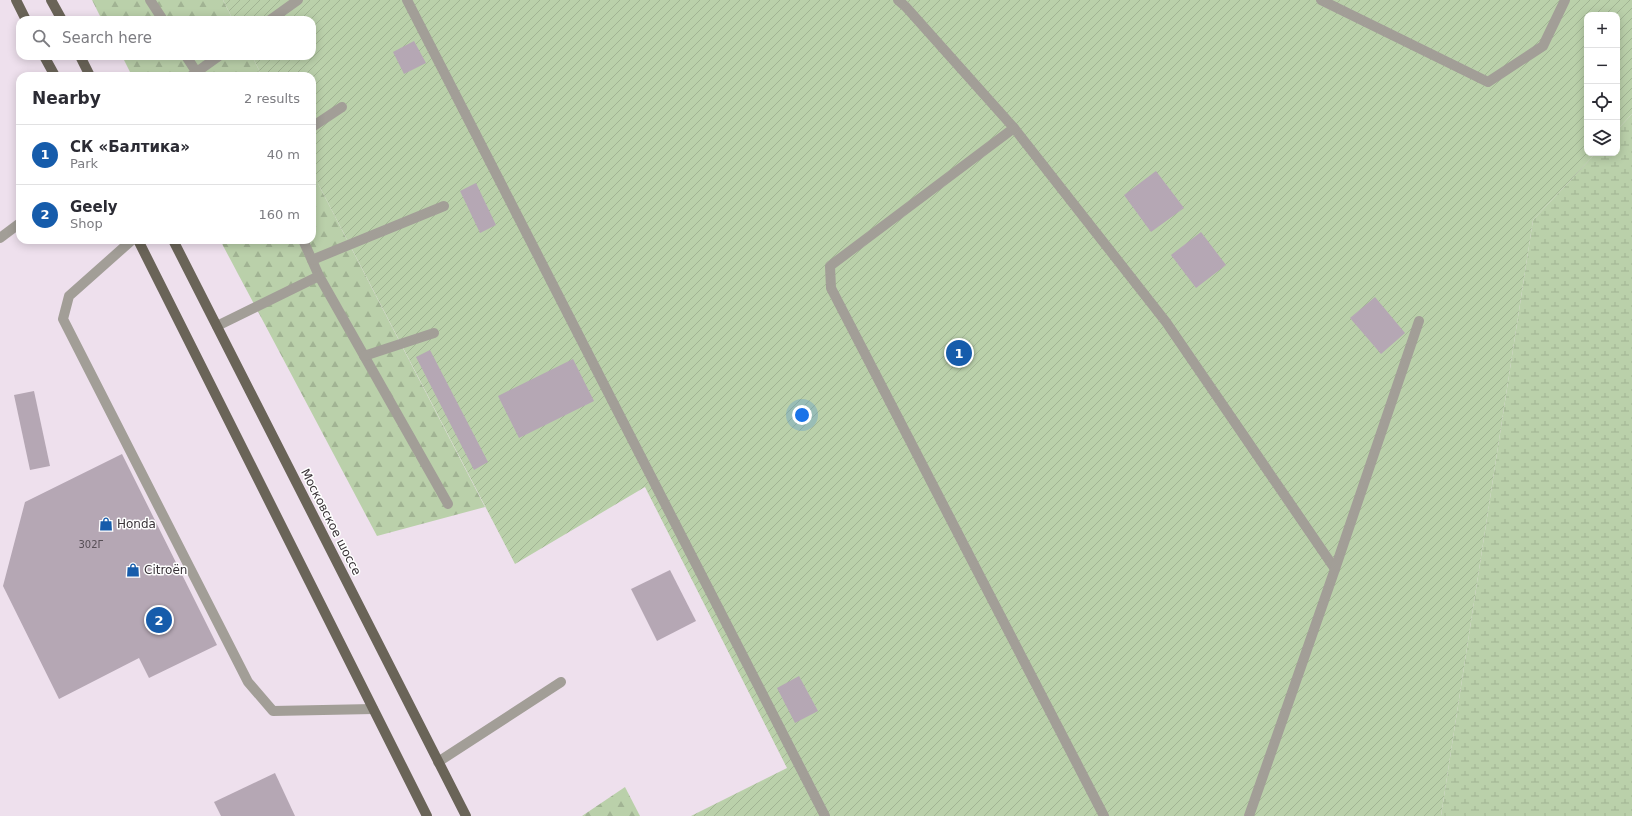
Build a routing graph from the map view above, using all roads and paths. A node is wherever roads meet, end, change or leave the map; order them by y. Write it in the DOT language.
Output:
graph roads {
  1 [pos="16,0"];
  2 [pos="51,0"];
  3 [pos="150,0"];
  4 [pos="298,0"];
  5 [pos="407,0"];
  6 [pos="898,0"];
  7 [pos="1321,0"];
  8 [pos="1565,0"];
  9 [pos="24,16"];
  10 [pos="60,16"];
  11 [pos="160,16"];
  12 [pos="276,16"];
  13 [pos="46,60"];
  14 [pos="82,60"];
  15 [pos="188,60"];
  16 [pos="214,60"];
  17 [pos="53,72"];
  18 [pos="88,72"];
  19 [pos="194,72"];
  20 [pos="200,72"];
  21 [pos="342,107"];
  22 [pos="316,123"];
  23 [pos="1014,128"];
  24 [pos="444,206"];
  25 [pos="16,226"];
  26 [pos="0,238"];
  27 [pos="128,244"];
  28 [pos="140,244"];
  29 [pos="175,244"];
  30 [pos="304,244"];
  31 [pos="312,260"];
  32 [pos="319,276"];
  33 [pos="1419,321"];
  34 [pos="217,326"];
  35 [pos="434,333"];
  36 [pos="364,356"];
  37 [pos="448,504"];
  38 [pos="1336,569"];
  39 [pos="561,682"];
  40 [pos="374,708"];
  41 [pos="438,762"];
  42 [pos="428,816"];
  43 [pos="466,816"];
  44 [pos="825,816"];
  45 [pos="1104,816"];
  46 [pos="1249,816"];
  1 -- 9 [label="main road"];
  2 -- 10 [label="main road"];
  3 -- 11 [label="street"];
  4 -- 12 [label="street"];
  5 -- 44 [label="street"];
  6 -- 23 [label="street"];
  7 -- 8 [label="street"];
  13 -- 17 [label="main road"];
  14 -- 18 [label="main road"];
  15 -- 19 [label="street"];
  16 -- 20 [label="street"];
  21 -- 22 [label="street"];
  23 -- 38 [label="street"];
  23 -- 45 [label="street"];
  24 -- 31 [label="street"];
  25 -- 26 [label="street"];
  27 -- 40 [label="street"];
  28 -- 40 [label="main road"];
  29 -- 34 [label="main road, Московское шоссе"];
  30 -- 31 [label="street"];
  31 -- 32 [label="street"];
  32 -- 34 [label="street"];
  32 -- 36 [label="street"];
  33 -- 38 [label="street"];
  34 -- 41 [label="main road, Московское шоссе"];
  35 -- 36 [label="street"];
  36 -- 37 [label="street"];
  38 -- 46 [label="street"];
  39 -- 41 [label="street"];
  40 -- 42 [label="main road"];
  41 -- 43 [label="main road, Московское шоссе"];
}
